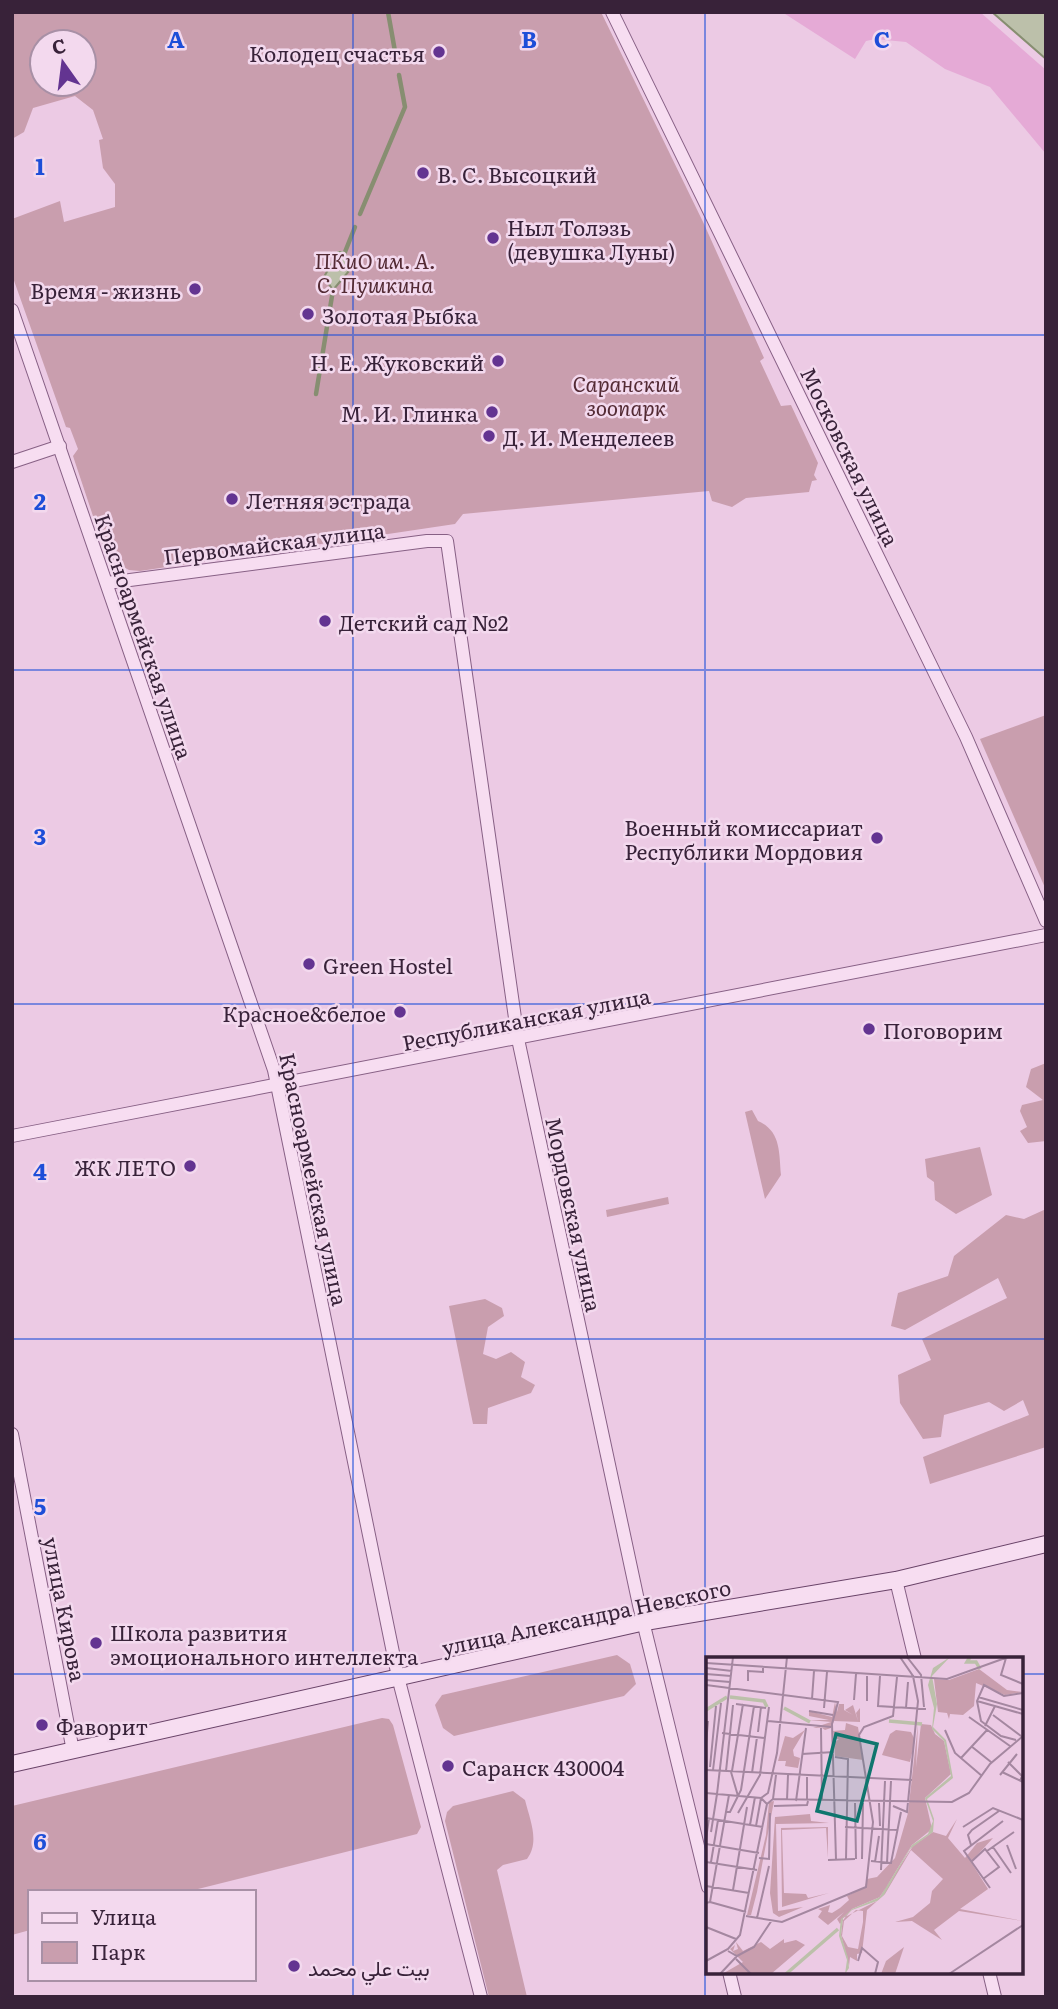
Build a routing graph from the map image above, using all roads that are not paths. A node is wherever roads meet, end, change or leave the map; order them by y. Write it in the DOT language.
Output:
graph roads {
  1 [pos="612,12"];
  2 [pos="12,310"];
  3 [pos="60,446"];
  4 [pos="12,462"];
  5 [pos="447,541"];
  6 [pos="107,583"];
  7 [pos="1046,921"];
  8 [pos="1046,935"];
  9 [pos="518,1039"];
  10 [pos="278,1087"];
  11 [pos="12,1136"];
  12 [pos="12,1434"];
  13 [pos="1046,1544"];
  14 [pos="896,1580"];
  15 [pos="645,1622"];
  16 [pos="915,1657"];
  17 [pos="398,1677"];
  18 [pos="73,1751"];
  19 [pos="12,1764"];
  20 [pos="706,1879"];
  21 [pos="729,1974"];
  22 [pos="989,1974"];
  23 [pos="481,1997"];
  24 [pos="735,1997"];
  25 [pos="995,1997"];
  1 -- 7 [label="street, Московская улица"];
  2 -- 3 [label="street, Красноармейская улица"];
  3 -- 4 [label="street"];
  3 -- 6 [label="street, Красноармейская улица"];
  5 -- 6 [label="street, Первомайская улица"];
  5 -- 9 [label="street, Мордовская улица"];
  6 -- 10 [label="street, Красноармейская улица"];
  8 -- 9 [label="street, Республиканская улица"];
  9 -- 10 [label="street, Республиканская улица"];
  9 -- 15 [label="street, Мордовская улица"];
  10 -- 11 [label="street, Республиканская улица"];
  10 -- 17 [label="street, Красноармейская улица"];
  12 -- 18 [label="street, улица Кирова"];
  13 -- 14 [label="main road, улица Александра Невского"];
  14 -- 15 [label="main road, улица Александра Невского"];
  14 -- 16 [label="street"];
  15 -- 17 [label="main road, улица Александра Невского"];
  15 -- 20 [label="street, Мордовская улица"];
  17 -- 18 [label="main road, улица Александра Невского"];
  17 -- 23 [label="street, Красноармейская улица"];
  18 -- 19 [label="main road, улица Александра Невского"];
  21 -- 24 [label="street"];
  22 -- 25 [label="street"];
}
